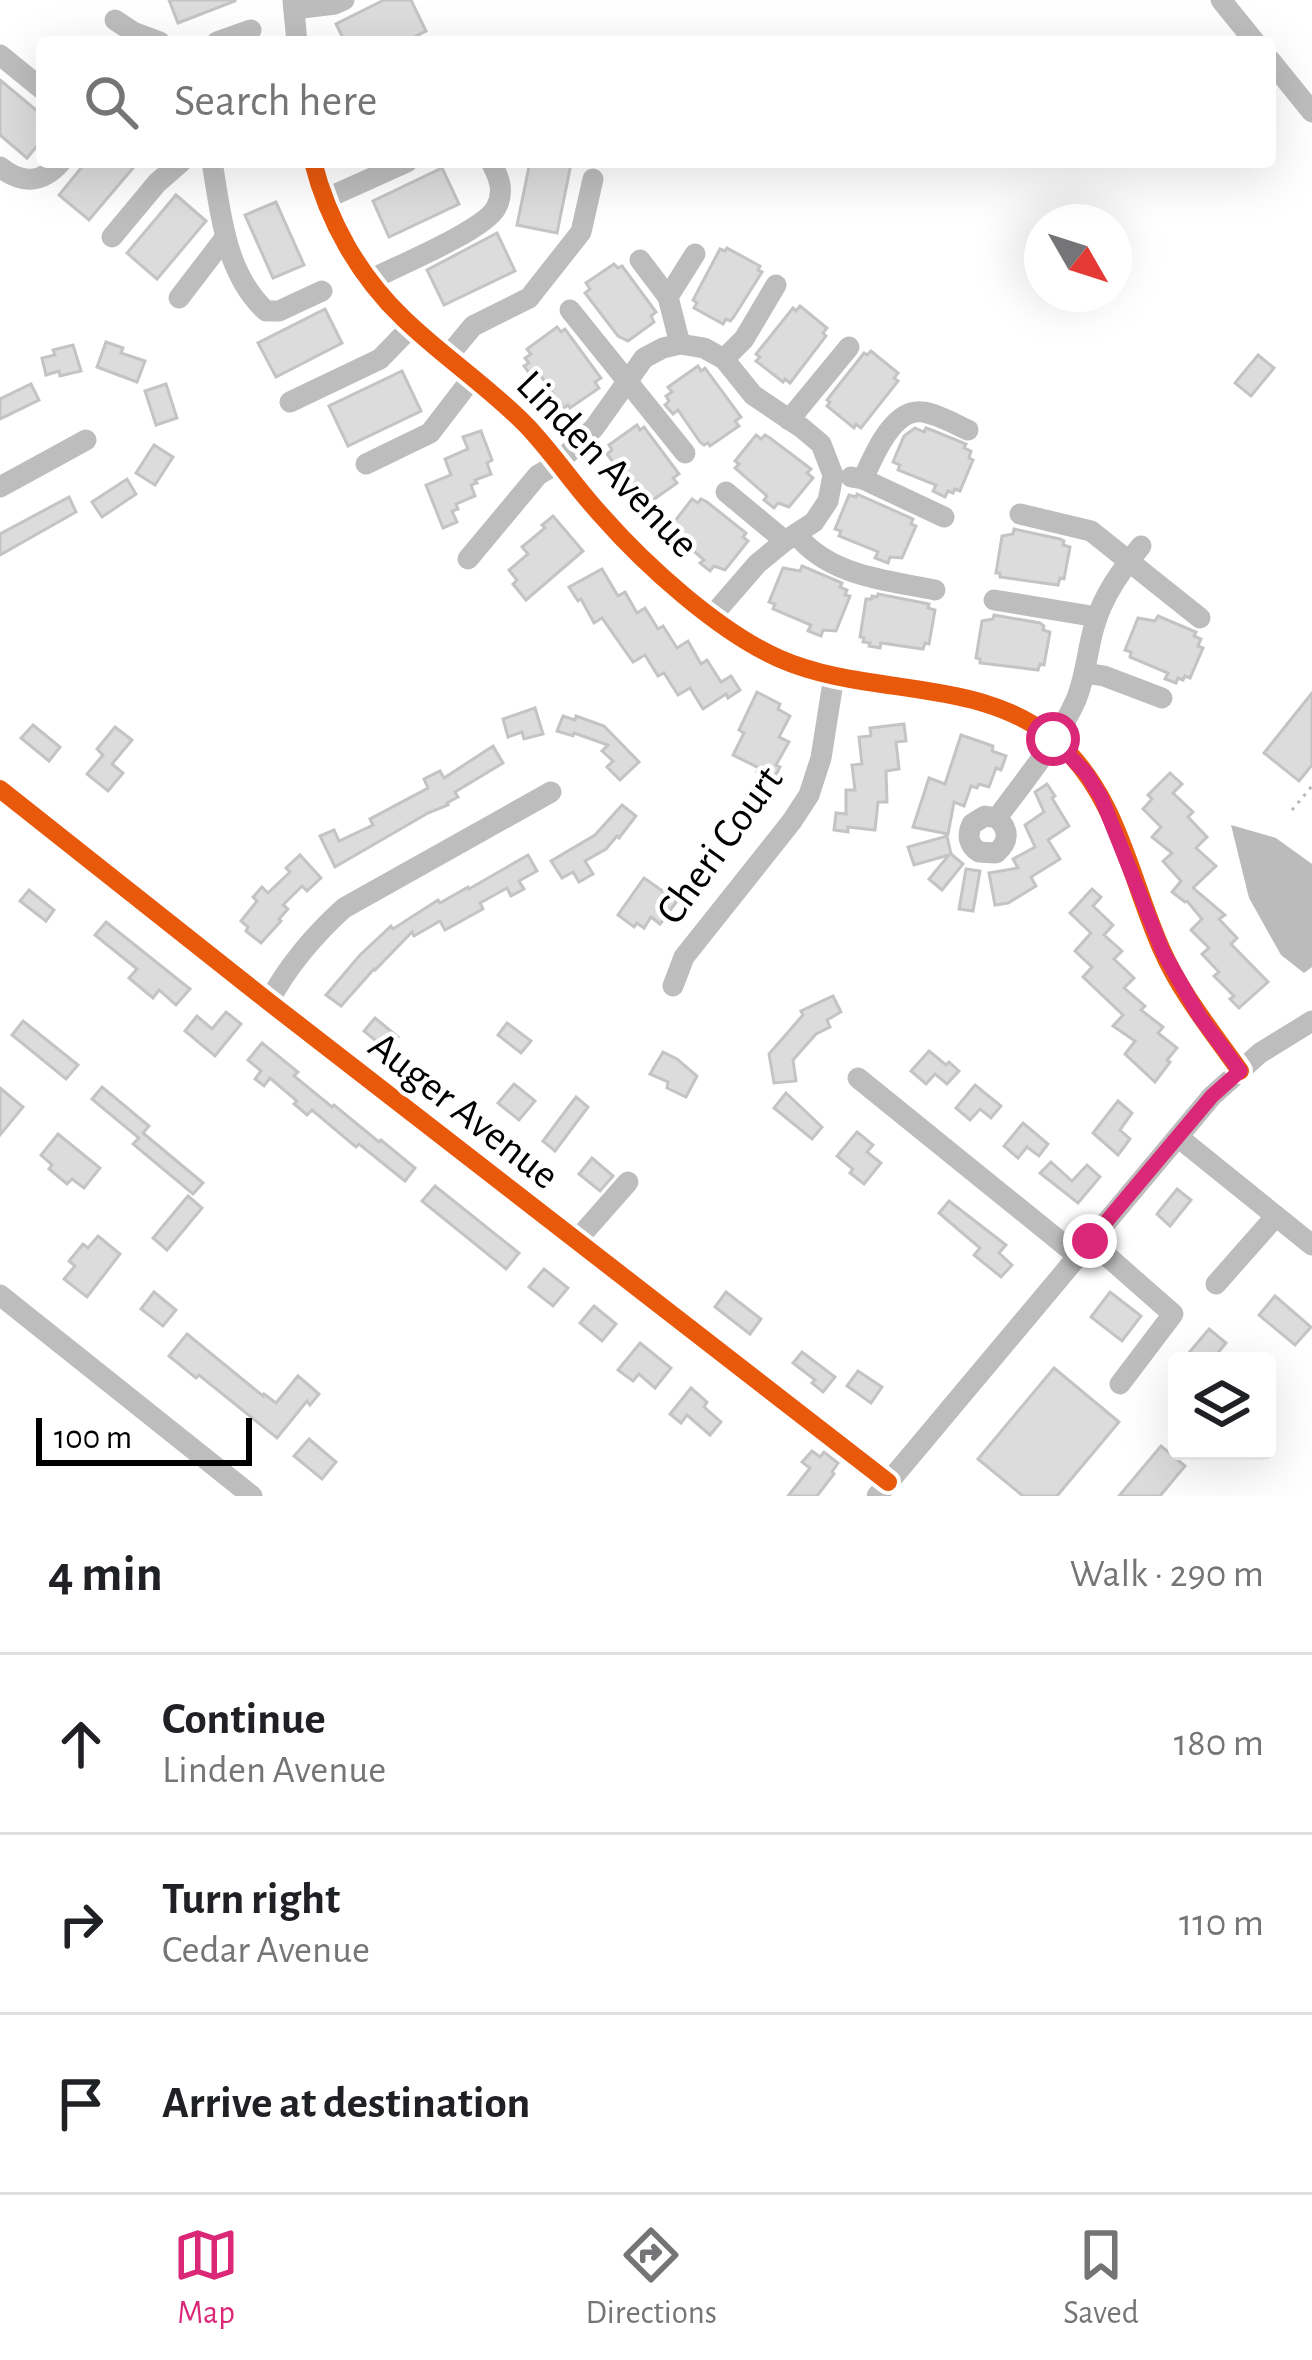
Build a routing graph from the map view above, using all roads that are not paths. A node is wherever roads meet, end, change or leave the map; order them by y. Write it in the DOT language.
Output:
graph roads {
  1 [pos="344,0"];
  2 [pos="1221,0"];
  3 [pos="293,5"];
  4 [pos="116,20"];
  5 [pos="251,30"];
  6 [pos="144,36"];
  7 [pos="234,36"];
  8 [pos="296,36"];
  9 [pos="1250,36"];
  10 [pos="0,55"];
  11 [pos="1276,67"];
  12 [pos="36,84"];
  13 [pos="1312,112"];
  14 [pos="0,167"];
  15 [pos="56,168"];
  16 [pos="174,168"];
  17 [pos="213,168"];
  18 [pos="315,168"];
  19 [pos="394,168"];
  20 [pos="494,168"];
  21 [pos="592,179"];
  22 [pos="325,199"];
  23 [pos="112,237"];
  24 [pos="225,238"];
  25 [pos="695,254"];
  26 [pos="640,260"];
  27 [pos="370,280"];
  28 [pos="776,285"];
  29 [pos="322,291"];
  30 [pos="668,297"];
  31 [pos="179,298"];
  32 [pos="570,310"];
  33 [pos="412,326"];
  34 [pos="680,344"];
  35 [pos="849,346"];
  36 [pos="448,356"];
  37 [pos="724,359"];
  38 [pos="473,376"];
  39 [pos="627,380"];
  40 [pos="290,402"];
  41 [pos="790,420"];
  42 [pos="968,430"];
  43 [pos="86,440"];
  44 [pos="685,453"];
  45 [pos="366,464"];
  46 [pos="557,464"];
  47 [pos="833,475"];
  48 [pos="863,479"];
  49 [pos="0,487"];
  50 [pos="726,492"];
  51 [pos="1020,514"];
  52 [pos="944,517"];
  53 [pos="790,537"];
  54 [pos="1136,553"];
  55 [pos="468,559"];
  56 [pos="935,590"];
  57 [pos="994,600"];
  58 [pos="712,616"];
  59 [pos="1097,617"];
  60 [pos="1200,618"];
  61 [pos="1085,674"];
  62 [pos="834,676"];
  63 [pos="1162,698"];
  64 [pos="1053,739"];
  65 [pos="0,789"];
  66 [pos="551,792"];
  67 [pos="998,818"];
  68 [pos="673,986"];
  69 [pos="269,1002"];
  70 [pos="1312,1022"];
  71 [pos="1240,1071"];
  72 [pos="857,1078"];
  73 [pos="1178,1137"];
  74 [pos="628,1182"];
  75 [pos="1276,1216"];
  76 [pos="576,1241"];
  77 [pos="1312,1245"];
  78 [pos="1084,1249"];
  79 [pos="1216,1284"];
  80 [pos="0,1295"];
  81 [pos="1120,1384"];
  82 [pos="883,1489"];
  83 [pos="252,1496"];
  1 -- 3 [label="street"];
  2 -- 9 [label="street"];
  3 -- 8 [label="street"];
  4 -- 6 [label="street"];
  5 -- 7 [label="street"];
  10 -- 12 [label="street"];
  11 -- 13 [label="street"];
  14 -- 15 [label="street"];
  16 -- 23 [label="street"];
  17 -- 24 [label="street"];
  18 -- 22 [label="street, Linden Avenue"];
  19 -- 22 [label="street"];
  20 -- 27 [label="street"];
  21 -- 36 [label="street"];
  22 -- 27 [label="street, Linden Avenue"];
  24 -- 29 [label="street"];
  24 -- 31 [label="street"];
  25 -- 30 [label="street"];
  26 -- 30 [label="street"];
  27 -- 33 [label="street, Linden Avenue"];
  28 -- 37 [label="street"];
  30 -- 34 [label="street"];
  32 -- 39 [label="street"];
  33 -- 36 [label="street, Linden Avenue"];
  33 -- 40 [label="street"];
  34 -- 37 [label="street"];
  34 -- 39 [label="street"];
  35 -- 41 [label="street"];
  36 -- 38 [label="street, Linden Avenue"];
  37 -- 41 [label="street"];
  38 -- 45 [label="street"];
  38 -- 46 [label="street, Linden Avenue"];
  39 -- 44 [label="street"];
  39 -- 46 [label="street"];
  41 -- 47 [label="street"];
  42 -- 48 [label="street"];
  43 -- 49 [label="street"];
  46 -- 55 [label="street"];
  46 -- 58 [label="street, Linden Avenue"];
  47 -- 48 [label="street"];
  47 -- 53 [label="street"];
  48 -- 52 [label="street"];
  50 -- 53 [label="street"];
  51 -- 54 [label="street"];
  53 -- 56 [label="street"];
  53 -- 58 [label="street"];
  54 -- 59 [label="street"];
  54 -- 60 [label="street"];
  57 -- 59 [label="street"];
  58 -- 62 [label="street, Linden Avenue"];
  59 -- 61 [label="street"];
  61 -- 63 [label="street"];
  61 -- 64 [label="street"];
  62 -- 64 [label="street, Linden Avenue"];
  62 -- 68 [label="street, Cheri Court"];
  64 -- 67 [label="street"];
  64 -- 71 [label="street, Linden Avenue"];
  65 -- 69 [label="street, Auger Avenue"];
  66 -- 69 [label="street"];
  69 -- 76 [label="street, Auger Avenue"];
  70 -- 71 [label="street"];
  71 -- 73 [label="street"];
  72 -- 78 [label="street"];
  73 -- 75 [label="street"];
  73 -- 78 [label="street"];
  74 -- 76 [label="street"];
  75 -- 77 [label="street"];
  75 -- 79 [label="street"];
  76 -- 82 [label="street, Auger Avenue"];
  78 -- 81 [label="street"];
  78 -- 82 [label="street"];
  80 -- 83 [label="street"];
}
